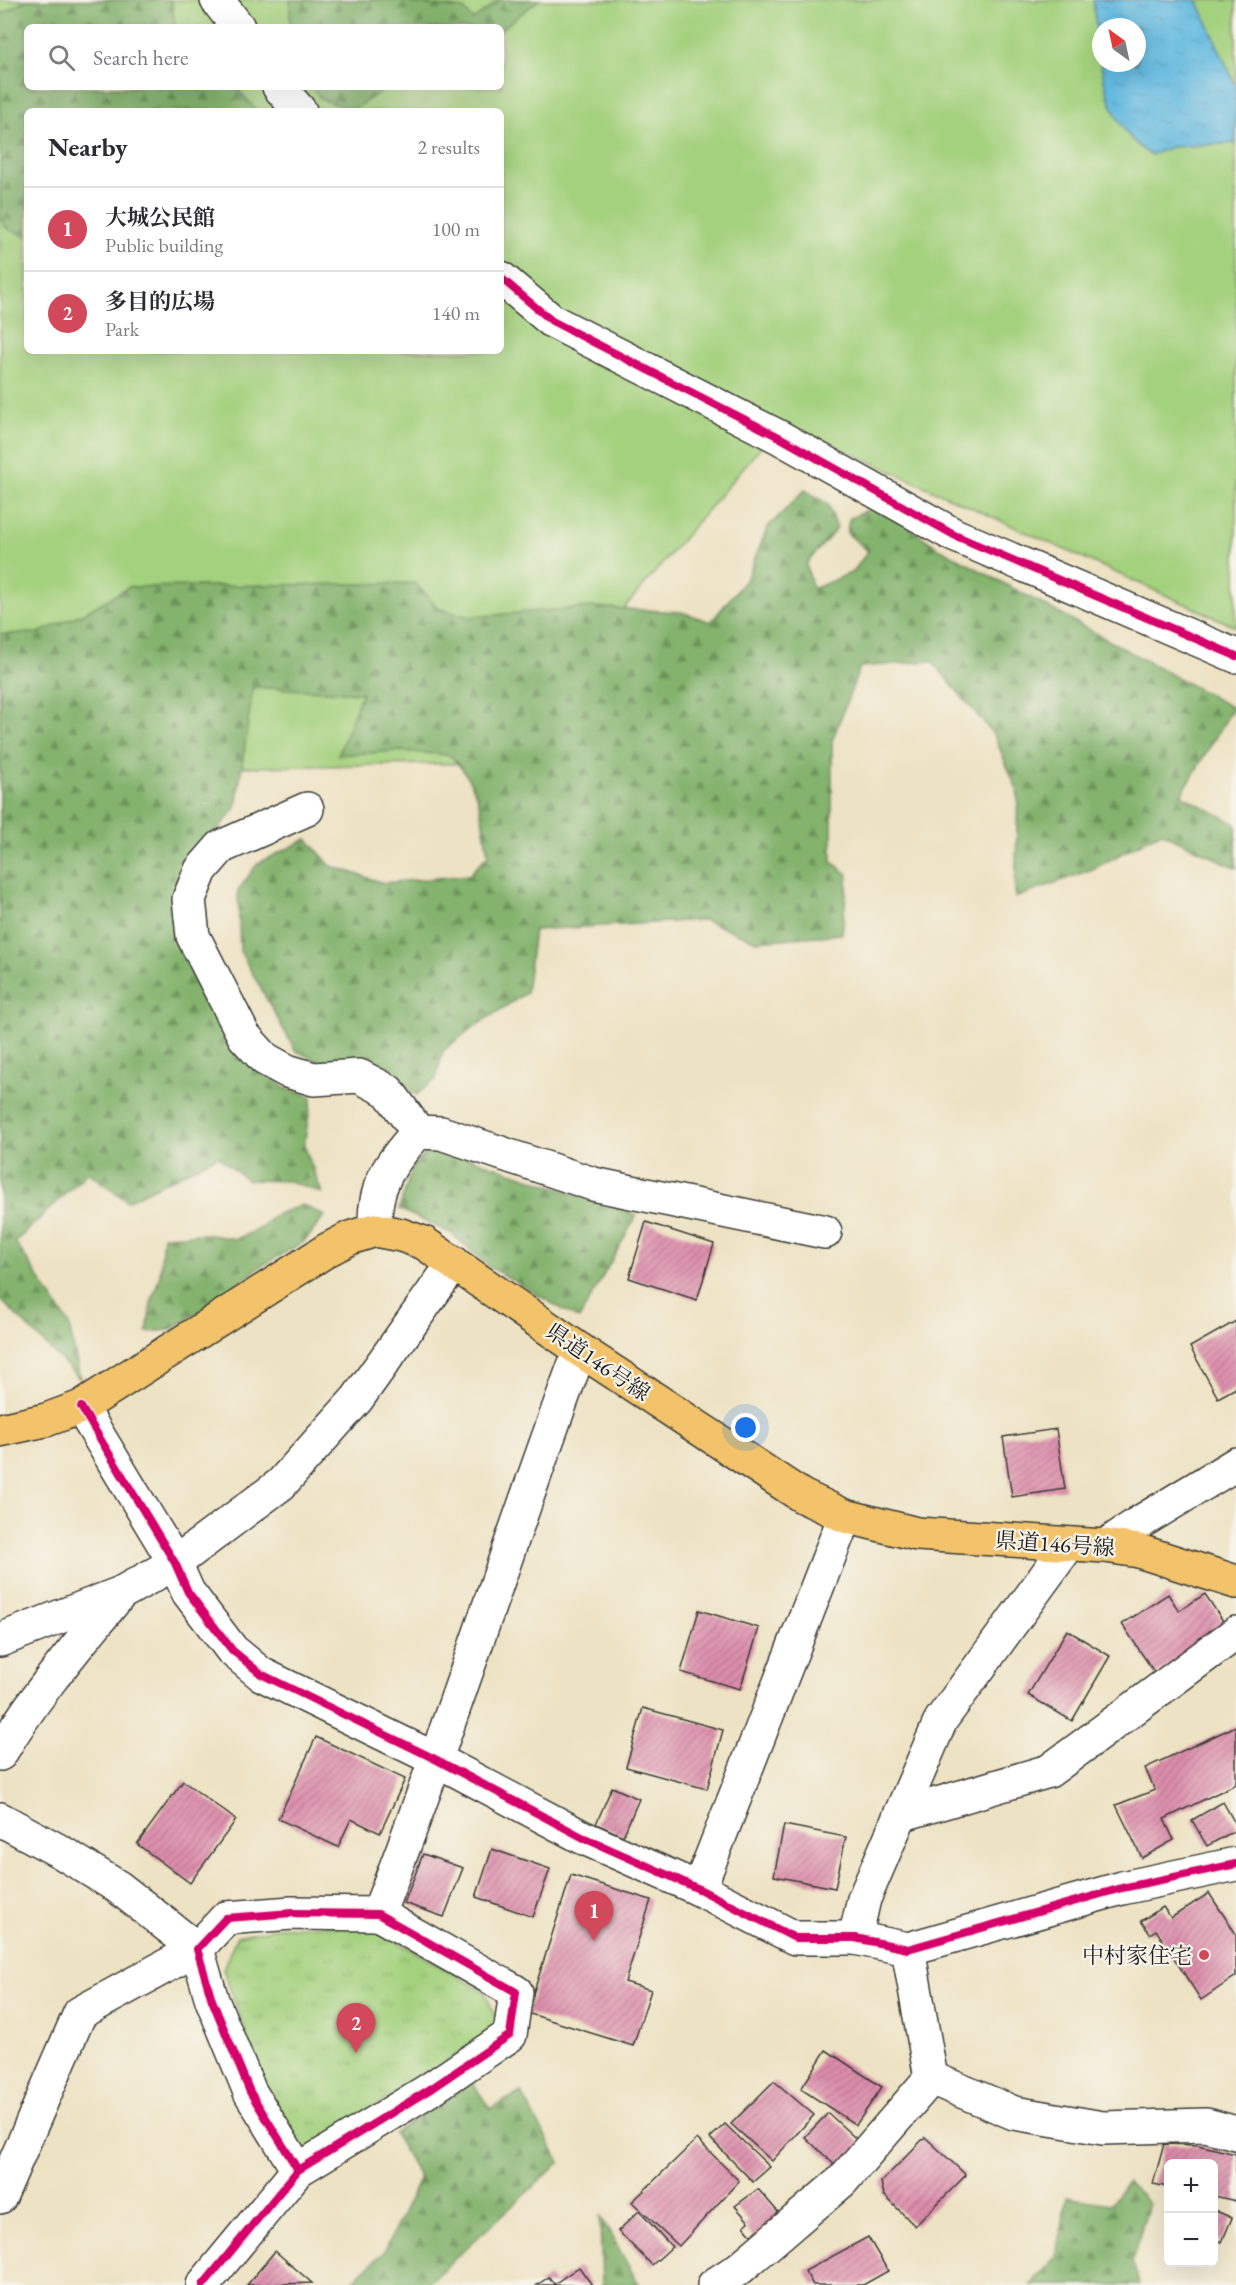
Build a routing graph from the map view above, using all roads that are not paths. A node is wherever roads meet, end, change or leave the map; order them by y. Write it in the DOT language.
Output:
graph roads {
  1 [pos="217,0"];
  2 [pos="236,24"];
  3 [pos="282,90"];
  4 [pos="297,108"];
  5 [pos="504,281"];
  6 [pos="1236,656"];
  7 [pos="307,808"];
  8 [pos="418,1132"];
  9 [pos="375,1230"];
  10 [pos="825,1232"];
  11 [pos="454,1263"];
  12 [pos="580,1350"];
  13 [pos="81,1407"];
  14 [pos="0,1430"];
  15 [pos="1236,1464"];
  16 [pos="846,1516"];
  17 [pos="1069,1544"];
  18 [pos="1105,1546"];
  19 [pos="175,1563"];
  20 [pos="1236,1582"];
  21 [pos="121,1593"];
  22 [pos="1236,1633"];
  23 [pos="0,1640"];
  24 [pos="0,1754"];
  25 [pos="435,1759"];
  26 [pos="900,1815"];
  27 [pos="0,1819"];
  28 [pos="1236,1864"];
  29 [pos="699,1889"];
  30 [pos="378,1914"];
  31 [pos="855,1938"];
  32 [pos="196,1949"];
  33 [pos="908,1949"];
  34 [pos="931,2078"];
  35 [pos="1236,2133"];
  36 [pos="298,2170"];
  37 [pos="3,2181"];
  38 [pos="203,2285"];
  39 [pos="714,2285"];
  1 -- 2 [label="street"];
  3 -- 4 [label="street"];
  5 -- 6 [label="street"];
  7 -- 8 [label="street"];
  8 -- 9 [label="street"];
  8 -- 10 [label="street"];
  9 -- 11 [label="main road, 県道146号線"];
  9 -- 13 [label="main road"];
  11 -- 12 [label="main road, 県道146号線"];
  11 -- 19 [label="street"];
  12 -- 16 [label="main road, 県道146号線"];
  12 -- 25 [label="street"];
  13 -- 14 [label="main road"];
  13 -- 19 [label="street"];
  15 -- 18 [label="street"];
  16 -- 17 [label="main road, 県道146号線"];
  16 -- 29 [label="street"];
  17 -- 18 [label="main road, 県道146号線"];
  17 -- 26 [label="street"];
  18 -- 20 [label="main road, 県道146号線"];
  19 -- 21 [label="street"];
  19 -- 25 [label="street"];
  21 -- 23 [label="street"];
  21 -- 24 [label="street"];
  22 -- 26 [label="street"];
  25 -- 29 [label="street"];
  25 -- 30 [label="street"];
  26 -- 31 [label="street"];
  27 -- 32 [label="street"];
  28 -- 33 [label="street"];
  29 -- 31 [label="street"];
  30 -- 32 [label="street"];
  30 -- 36 [label="street"];
  31 -- 33 [label="street"];
  32 -- 36 [label="street"];
  32 -- 37 [label="street"];
  33 -- 34 [label="street"];
  34 -- 35 [label="street"];
  34 -- 39 [label="street"];
  36 -- 38 [label="street"];
}
